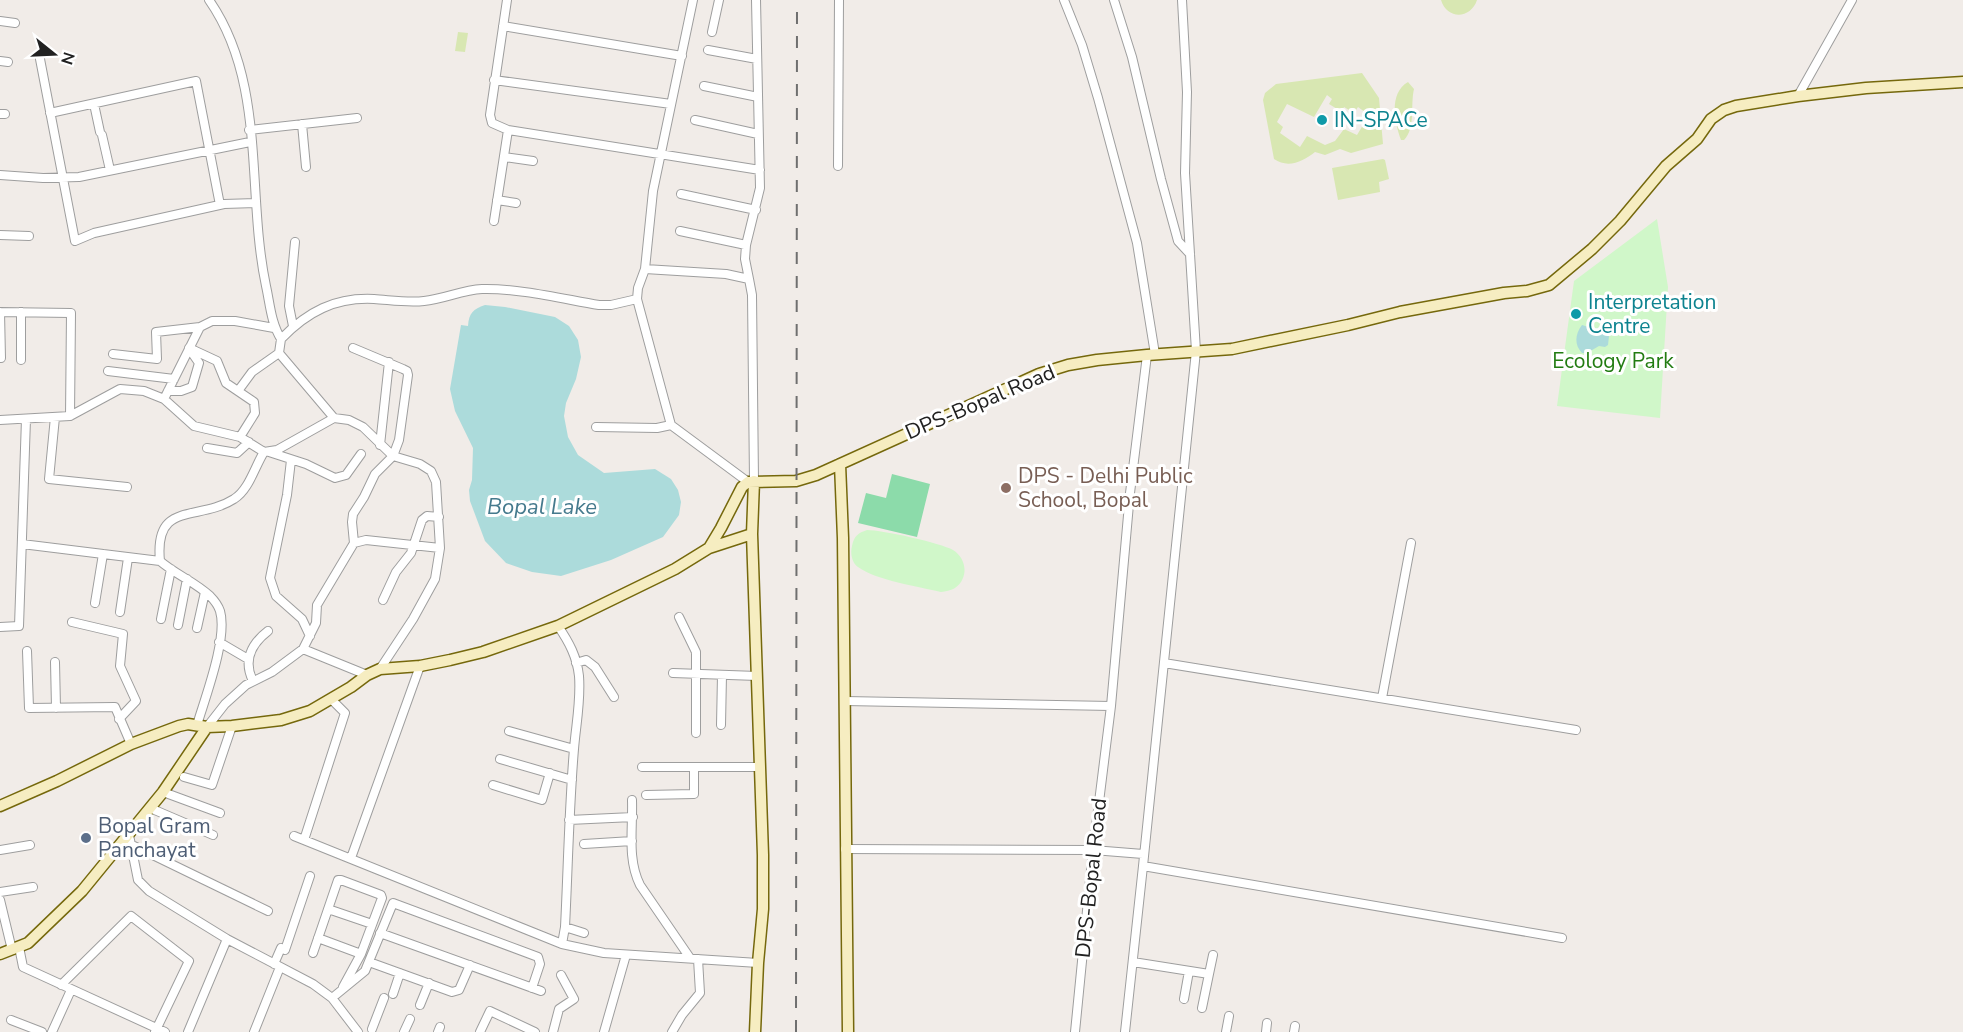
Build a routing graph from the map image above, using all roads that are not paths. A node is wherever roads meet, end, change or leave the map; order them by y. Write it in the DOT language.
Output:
graph roads {
  1 [pos="209,0"];
  2 [pos="507,0"];
  3 [pos="693,0"];
  4 [pos="719,0"];
  5 [pos="756,0"];
  6 [pos="839,0"];
  7 [pos="1064,0"];
  8 [pos="1114,0"];
  9 [pos="1182,0"];
  10 [pos="1852,0"];
  11 [pos="0,21"];
  12 [pos="15,23"];
  13 [pos="503,26"];
  14 [pos="712,32"];
  15 [pos="708,50"];
  16 [pos="682,56"];
  17 [pos="40,59"];
  18 [pos="757,59"];
  19 [pos="494,80"];
  20 [pos="1963,82"];
  21 [pos="704,86"];
  22 [pos="1798,96"];
  23 [pos="758,97"];
  24 [pos="94,104"];
  25 [pos="671,104"];
  26 [pos="50,113"];
  27 [pos="357,117"];
  28 [pos="695,120"];
  29 [pos="302,124"];
  30 [pos="508,129"];
  31 [pos="249,130"];
  32 [pos="758,134"];
  33 [pos="250,142"];
  34 [pos="209,150"];
  35 [pos="660,153"];
  36 [pos="504,157"];
  37 [pos="533,161"];
  38 [pos="838,166"];
  39 [pos="306,167"];
  40 [pos="110,170"];
  41 [pos="759,170"];
  42 [pos="0,175"];
  43 [pos="62,177"];
  44 [pos="681,194"];
  45 [pos="497,200"];
  46 [pos="516,203"];
  47 [pos="256,204"];
  48 [pos="220,205"];
  49 [pos="756,210"];
  50 [pos="494,221"];
  51 [pos="680,231"];
  52 [pos="0,235"];
  53 [pos="29,236"];
  54 [pos="295,242"];
  55 [pos="746,245"];
  56 [pos="1190,254"];
  57 [pos="645,269"];
  58 [pos="749,279"];
  59 [pos="637,299"];
  60 [pos="0,312"];
  61 [pos="21,312"];
  62 [pos="293,326"];
  63 [pos="200,327"];
  64 [pos="274,328"];
  65 [pos="281,339"];
  66 [pos="189,348"];
  67 [pos="353,348"];
  68 [pos="1196,351"];
  69 [pos="279,353"];
  70 [pos="112,354"];
  71 [pos="1156,354"];
  72 [pos="1,358"];
  73 [pos="21,360"];
  74 [pos="389,362"];
  75 [pos="108,371"];
  76 [pos="174,379"];
  77 [pos="168,391"];
  78 [pos="238,391"];
  79 [pos="164,399"];
  80 [pos="70,416"];
  81 [pos="55,417"];
  82 [pos="26,418"];
  83 [pos="334,418"];
  84 [pos="0,420"];
  85 [pos="671,425"];
  86 [pos="596,427"];
  87 [pos="240,437"];
  88 [pos="249,442"];
  89 [pos="380,445"];
  90 [pos="207,448"];
  91 [pos="267,452"];
  92 [pos="361,454"];
  93 [pos="393,456"];
  94 [pos="291,460"];
  95 [pos="840,464"];
  96 [pos="751,481"];
  97 [pos="127,487"];
  98 [pos="438,517"];
  99 [pos="752,534"];
  100 [pos="354,543"];
  101 [pos="1411,543"];
  102 [pos="22,544"];
  103 [pos="415,546"];
  104 [pos="709,548"];
  105 [pos="440,549"];
  106 [pos="103,554"];
  107 [pos="128,558"];
  108 [pos="159,561"];
  109 [pos="171,569"];
  110 [pos="187,579"];
  111 [pos="205,592"];
  112 [pos="383,600"];
  113 [pos="95,603"];
  114 [pos="120,612"];
  115 [pos="679,617"];
  116 [pos="161,619"];
  117 [pos="72,622"];
  118 [pos="178,625"];
  119 [pos="558,626"];
  120 [pos="0,627"];
  121 [pos="197,628"];
  122 [pos="268,631"];
  123 [pos="310,636"];
  124 [pos="219,642"];
  125 [pos="303,649"];
  126 [pos="27,651"];
  127 [pos="248,659"];
  128 [pos="55,662"];
  129 [pos="576,663"];
  130 [pos="1164,663"];
  131 [pos="420,666"];
  132 [pos="380,669"];
  133 [pos="673,673"];
  134 [pos="698,674"];
  135 [pos="367,675"];
  136 [pos="722,675"];
  137 [pos="757,676"];
  138 [pos="253,681"];
  139 [pos="614,697"];
  140 [pos="1382,698"];
  141 [pos="331,699"];
  142 [pos="845,701"];
  143 [pos="1111,706"];
  144 [pos="56,708"];
  145 [pos="119,720"];
  146 [pos="721,725"];
  147 [pos="202,726"];
  148 [pos="232,726"];
  149 [pos="1576,730"];
  150 [pos="509,731"];
  151 [pos="696,733"];
  152 [pos="131,744"];
  153 [pos="574,749"];
  154 [pos="500,759"];
  155 [pos="694,766"];
  156 [pos="642,767"];
  157 [pos="760,767"];
  158 [pos="550,773"];
  159 [pos="184,777"];
  160 [pos="572,780"];
  161 [pos="493,786"];
  162 [pos="164,792"];
  163 [pos="646,795"];
  164 [pos="632,800"];
  165 [pos="0,806"];
  166 [pos="150,808"];
  167 [pos="220,813"];
  168 [pos="633,817"];
  169 [pos="569,819"];
  170 [pos="213,835"];
  171 [pos="294,836"];
  172 [pos="130,839"];
  173 [pos="304,840"];
  174 [pos="632,842"];
  175 [pos="584,844"];
  176 [pos="30,845"];
  177 [pos="845,849"];
  178 [pos="0,850"];
  179 [pos="1093,850"];
  180 [pos="1143,854"];
  181 [pos="351,858"];
  182 [pos="1143,866"];
  183 [pos="310,876"];
  184 [pos="33,887"];
  185 [pos="0,892"];
  186 [pos="0,900"];
  187 [pos="328,909"];
  188 [pos="268,911"];
  189 [pos="372,924"];
  190 [pos="566,927"];
  191 [pos="380,933"];
  192 [pos="584,933"];
  193 [pos="1562,938"];
  194 [pos="227,939"];
  195 [pos="318,939"];
  196 [pos="562,944"];
  197 [pos="16,948"];
  198 [pos="313,952"];
  199 [pos="0,954"];
  200 [pos="361,954"];
  201 [pos="1213,955"];
  202 [pos="626,956"];
  203 [pos="694,958"];
  204 [pos="369,962"];
  205 [pos="1132,962"];
  206 [pos="758,963"];
  207 [pos="277,965"];
  208 [pos="470,965"];
  209 [pos="1189,971"];
  210 [pos="400,973"];
  211 [pos="1209,974"];
  212 [pos="561,975"];
  213 [pos="429,983"];
  214 [pos="60,985"];
  215 [pos="342,988"];
  216 [pos="532,988"];
  217 [pos="71,990"];
  218 [pos="541,991"];
  219 [pos="393,994"];
  220 [pos="332,998"];
  221 [pos="384,998"];
  222 [pos="1184,999"];
  223 [pos="420,1005"];
  224 [pos="1202,1008"];
  225 [pos="1229,1016"];
  226 [pos="410,1019"];
  227 [pos="11,1020"];
  228 [pos="1267,1023"];
  229 [pos="356,1029"];
  230 [pos="522,1029"];
  231 [pos="374,1030"];
  232 [pos="159,1031"];
  233 [pos="42,1032"];
  234 [pos="52,1032"];
  235 [pos="188,1032"];
  236 [pos="254,1032"];
  237 [pos="404,1032"];
  238 [pos="480,1032"];
  239 [pos="535,1032"];
  240 [pos="553,1032"];
  241 [pos="604,1032"];
  242 [pos="672,1032"];
  243 [pos="755,1032"];
  244 [pos="848,1032"];
  245 [pos="1075,1032"];
  246 [pos="1125,1032"];
  247 [pos="1226,1032"];
  248 [pos="1266,1032"];
  1 -- 31 [label="street"];
  2 -- 13 [label="street"];
  3 -- 16 [label="street"];
  4 -- 14 [label="street"];
  5 -- 18 [label="street"];
  6 -- 38 [label="street"];
  7 -- 71 [label="street"];
  8 -- 56 [label="street"];
  9 -- 56 [label="street"];
  10 -- 22 [label="street"];
  11 -- 12 [label="street"];
  13 -- 16 [label="street"];
  13 -- 19 [label="street"];
  15 -- 18 [label="street"];
  16 -- 25 [label="street"];
  17 -- 26 [label="street"];
  18 -- 23 [label="street"];
  19 -- 25 [label="street"];
  19 -- 30 [label="street"];
  20 -- 22 [label="street"];
  21 -- 23 [label="street"];
  22 -- 68 [label="street"];
  23 -- 32 [label="street"];
  24 -- 26 [label="street"];
  24 -- 34 [label="street"];
  24 -- 40 [label="street"];
  25 -- 35 [label="street"];
  26 -- 43 [label="street"];
  27 -- 29 [label="street"];
  28 -- 32 [label="street"];
  29 -- 31 [label="street"];
  29 -- 39 [label="street"];
  30 -- 35 [label="street"];
  30 -- 36 [label="street"];
  31 -- 33 [label="street"];
  32 -- 41 [label="street"];
  33 -- 34 [label="street"];
  33 -- 47 [label="street"];
  34 -- 40 [label="street"];
  34 -- 48 [label="street"];
  35 -- 41 [label="street"];
  35 -- 57 [label="street"];
  36 -- 37 [label="street"];
  36 -- 45 [label="street"];
  40 -- 43 [label="street"];
  41 -- 49 [label="street"];
  42 -- 43 [label="street"];
  43 -- 48 [label="street"];
  44 -- 49 [label="street"];
  45 -- 46 [label="street"];
  45 -- 50 [label="street"];
  47 -- 48 [label="street"];
  47 -- 64 [label="street"];
  49 -- 55 [label="street"];
  51 -- 55 [label="street"];
  52 -- 53 [label="street"];
  54 -- 62 [label="street"];
  55 -- 58 [label="street"];
  56 -- 68 [label="street"];
  57 -- 58 [label="street"];
  57 -- 59 [label="street"];
  58 -- 96 [label="street"];
  59 -- 62 [label="street"];
  59 -- 85 [label="street"];
  60 -- 61 [label="street"];
  60 -- 72 [label="street"];
  61 -- 73 [label="street"];
  61 -- 80 [label="street"];
  62 -- 65 [label="street"];
  63 -- 64 [label="street"];
  63 -- 66 [label="street"];
  63 -- 70 [label="street"];
  64 -- 65 [label="street"];
  65 -- 69 [label="street"];
  66 -- 76 [label="street"];
  66 -- 77 [label="street"];
  66 -- 78 [label="street"];
  67 -- 74 [label="street"];
  68 -- 71 [label="street"];
  68 -- 130 [label="street"];
  69 -- 78 [label="street"];
  69 -- 83 [label="street"];
  71 -- 95 [label="street, DPS-Bopal Road"];
  71 -- 143 [label="street, DPS-Bopal Road"];
  74 -- 89 [label="street"];
  74 -- 93 [label="street"];
  75 -- 76 [label="street"];
  76 -- 77 [label="street"];
  77 -- 79 [label="street"];
  78 -- 87 [label="street"];
  79 -- 80 [label="street"];
  79 -- 87 [label="street"];
  80 -- 81 [label="street"];
  81 -- 82 [label="street"];
  81 -- 97 [label="street"];
  82 -- 84 [label="street"];
  82 -- 102 [label="street"];
  83 -- 89 [label="street"];
  83 -- 91 [label="street"];
  85 -- 86 [label="street"];
  85 -- 96 [label="street"];
  87 -- 88 [label="street"];
  88 -- 90 [label="street"];
  88 -- 91 [label="street"];
  89 -- 93 [label="street"];
  91 -- 94 [label="street"];
  91 -- 108 [label="street"];
  92 -- 94 [label="street"];
  93 -- 98 [label="street"];
  93 -- 100 [label="street"];
  94 -- 123 [label="street"];
  95 -- 96 [label="street, DPS-Bopal Road"];
  95 -- 142 [label="street"];
  96 -- 99 [label="street"];
  96 -- 104 [label="street"];
  98 -- 103 [label="street"];
  98 -- 105 [label="street"];
  99 -- 104 [label="street"];
  99 -- 137 [label="street"];
  100 -- 103 [label="street"];
  100 -- 123 [label="street"];
  101 -- 140 [label="street"];
  102 -- 106 [label="street"];
  102 -- 120 [label="street"];
  103 -- 105 [label="street"];
  103 -- 112 [label="street"];
  104 -- 119 [label="street"];
  105 -- 132 [label="street"];
  106 -- 107 [label="street"];
  106 -- 113 [label="street"];
  107 -- 108 [label="street"];
  107 -- 114 [label="street"];
  108 -- 109 [label="street"];
  109 -- 110 [label="street"];
  109 -- 116 [label="street"];
  110 -- 111 [label="street"];
  110 -- 118 [label="street"];
  111 -- 121 [label="street"];
  111 -- 124 [label="street"];
  115 -- 134 [label="street"];
  117 -- 145 [label="street"];
  119 -- 129 [label="street"];
  119 -- 131 [label="street"];
  122 -- 127 [label="street"];
  123 -- 125 [label="street"];
  124 -- 127 [label="street"];
  124 -- 147 [label="street"];
  125 -- 135 [label="street"];
  125 -- 138 [label="street"];
  126 -- 144 [label="street"];
  127 -- 138 [label="street"];
  128 -- 144 [label="street"];
  129 -- 139 [label="street"];
  129 -- 153 [label="street"];
  130 -- 140 [label="street"];
  130 -- 180 [label="street"];
  131 -- 132 [label="street"];
  131 -- 181 [label="street"];
  132 -- 135 [label="street"];
  133 -- 134 [label="street"];
  134 -- 136 [label="street"];
  134 -- 151 [label="street"];
  135 -- 141 [label="street"];
  136 -- 137 [label="street"];
  136 -- 146 [label="street"];
  137 -- 157 [label="street"];
  138 -- 147 [label="street"];
  140 -- 149 [label="street"];
  141 -- 148 [label="street"];
  141 -- 173 [label="street"];
  142 -- 143 [label="street"];
  142 -- 177 [label="street"];
  143 -- 179 [label="street, DPS-Bopal Road"];
  144 -- 145 [label="street"];
  145 -- 152 [label="street"];
  147 -- 148 [label="street"];
  147 -- 152 [label="street"];
  147 -- 162 [label="street"];
  148 -- 159 [label="street"];
  150 -- 153 [label="street"];
  152 -- 165 [label="street"];
  153 -- 160 [label="street"];
  154 -- 158 [label="street"];
  155 -- 156 [label="street"];
  155 -- 157 [label="street"];
  155 -- 163 [label="street"];
  157 -- 206 [label="street"];
  158 -- 160 [label="street"];
  158 -- 161 [label="street"];
  160 -- 169 [label="street"];
  162 -- 166 [label="street"];
  162 -- 167 [label="street"];
  164 -- 168 [label="street"];
  166 -- 170 [label="street"];
  166 -- 172 [label="street"];
  168 -- 169 [label="street"];
  168 -- 174 [label="street"];
  169 -- 190 [label="street"];
  171 -- 173 [label="street"];
  172 -- 188 [label="street"];
  172 -- 194 [label="street"];
  172 -- 197 [label="street"];
  173 -- 181 [label="street"];
  174 -- 175 [label="street"];
  174 -- 203 [label="street"];
  176 -- 178 [label="street"];
  177 -- 179 [label="street"];
  177 -- 244 [label="street"];
  179 -- 180 [label="street"];
  179 -- 245 [label="street, DPS-Bopal Road"];
  180 -- 182 [label="street"];
  181 -- 196 [label="street"];
  182 -- 193 [label="street"];
  182 -- 205 [label="street"];
  183 -- 207 [label="street"];
  184 -- 185 [label="street"];
  186 -- 197 [label="street"];
  187 -- 189 [label="street"];
  187 -- 189 [label="street"];
  187 -- 195 [label="street"];
  189 -- 200 [label="street"];
  190 -- 192 [label="street"];
  190 -- 196 [label="street"];
  191 -- 204 [label="street"];
  191 -- 208 [label="street"];
  191 -- 216 [label="street"];
  194 -- 207 [label="street"];
  194 -- 235 [label="street"];
  195 -- 198 [label="street"];
  195 -- 200 [label="street"];
  196 -- 202 [label="street"];
  197 -- 199 [label="street"];
  197 -- 214 [label="street"];
  200 -- 215 [label="street"];
  201 -- 211 [label="street"];
  202 -- 203 [label="street"];
  202 -- 241 [label="street"];
  203 -- 206 [label="street"];
  203 -- 242 [label="street"];
  204 -- 210 [label="street"];
  204 -- 215 [label="street"];
  205 -- 209 [label="street"];
  205 -- 246 [label="street"];
  206 -- 243 [label="street"];
  207 -- 220 [label="street"];
  207 -- 236 [label="street"];
  208 -- 213 [label="street"];
  208 -- 216 [label="street"];
  209 -- 211 [label="street"];
  209 -- 222 [label="street"];
  210 -- 213 [label="street"];
  210 -- 219 [label="street"];
  211 -- 224 [label="street"];
  212 -- 240 [label="street"];
  213 -- 223 [label="street"];
  214 -- 217 [label="street"];
  214 -- 232 [label="street"];
  215 -- 220 [label="street"];
  216 -- 218 [label="street"];
  217 -- 232 [label="street"];
  217 -- 234 [label="street"];
  220 -- 229 [label="street"];
  221 -- 231 [label="street"];
  225 -- 247 [label="street"];
  226 -- 237 [label="street"];
  227 -- 233 [label="street"];
  228 -- 248 [label="street"];
  229 -- 231 [label="street"];
  230 -- 238 [label="street"];
  230 -- 239 [label="street"];
}
